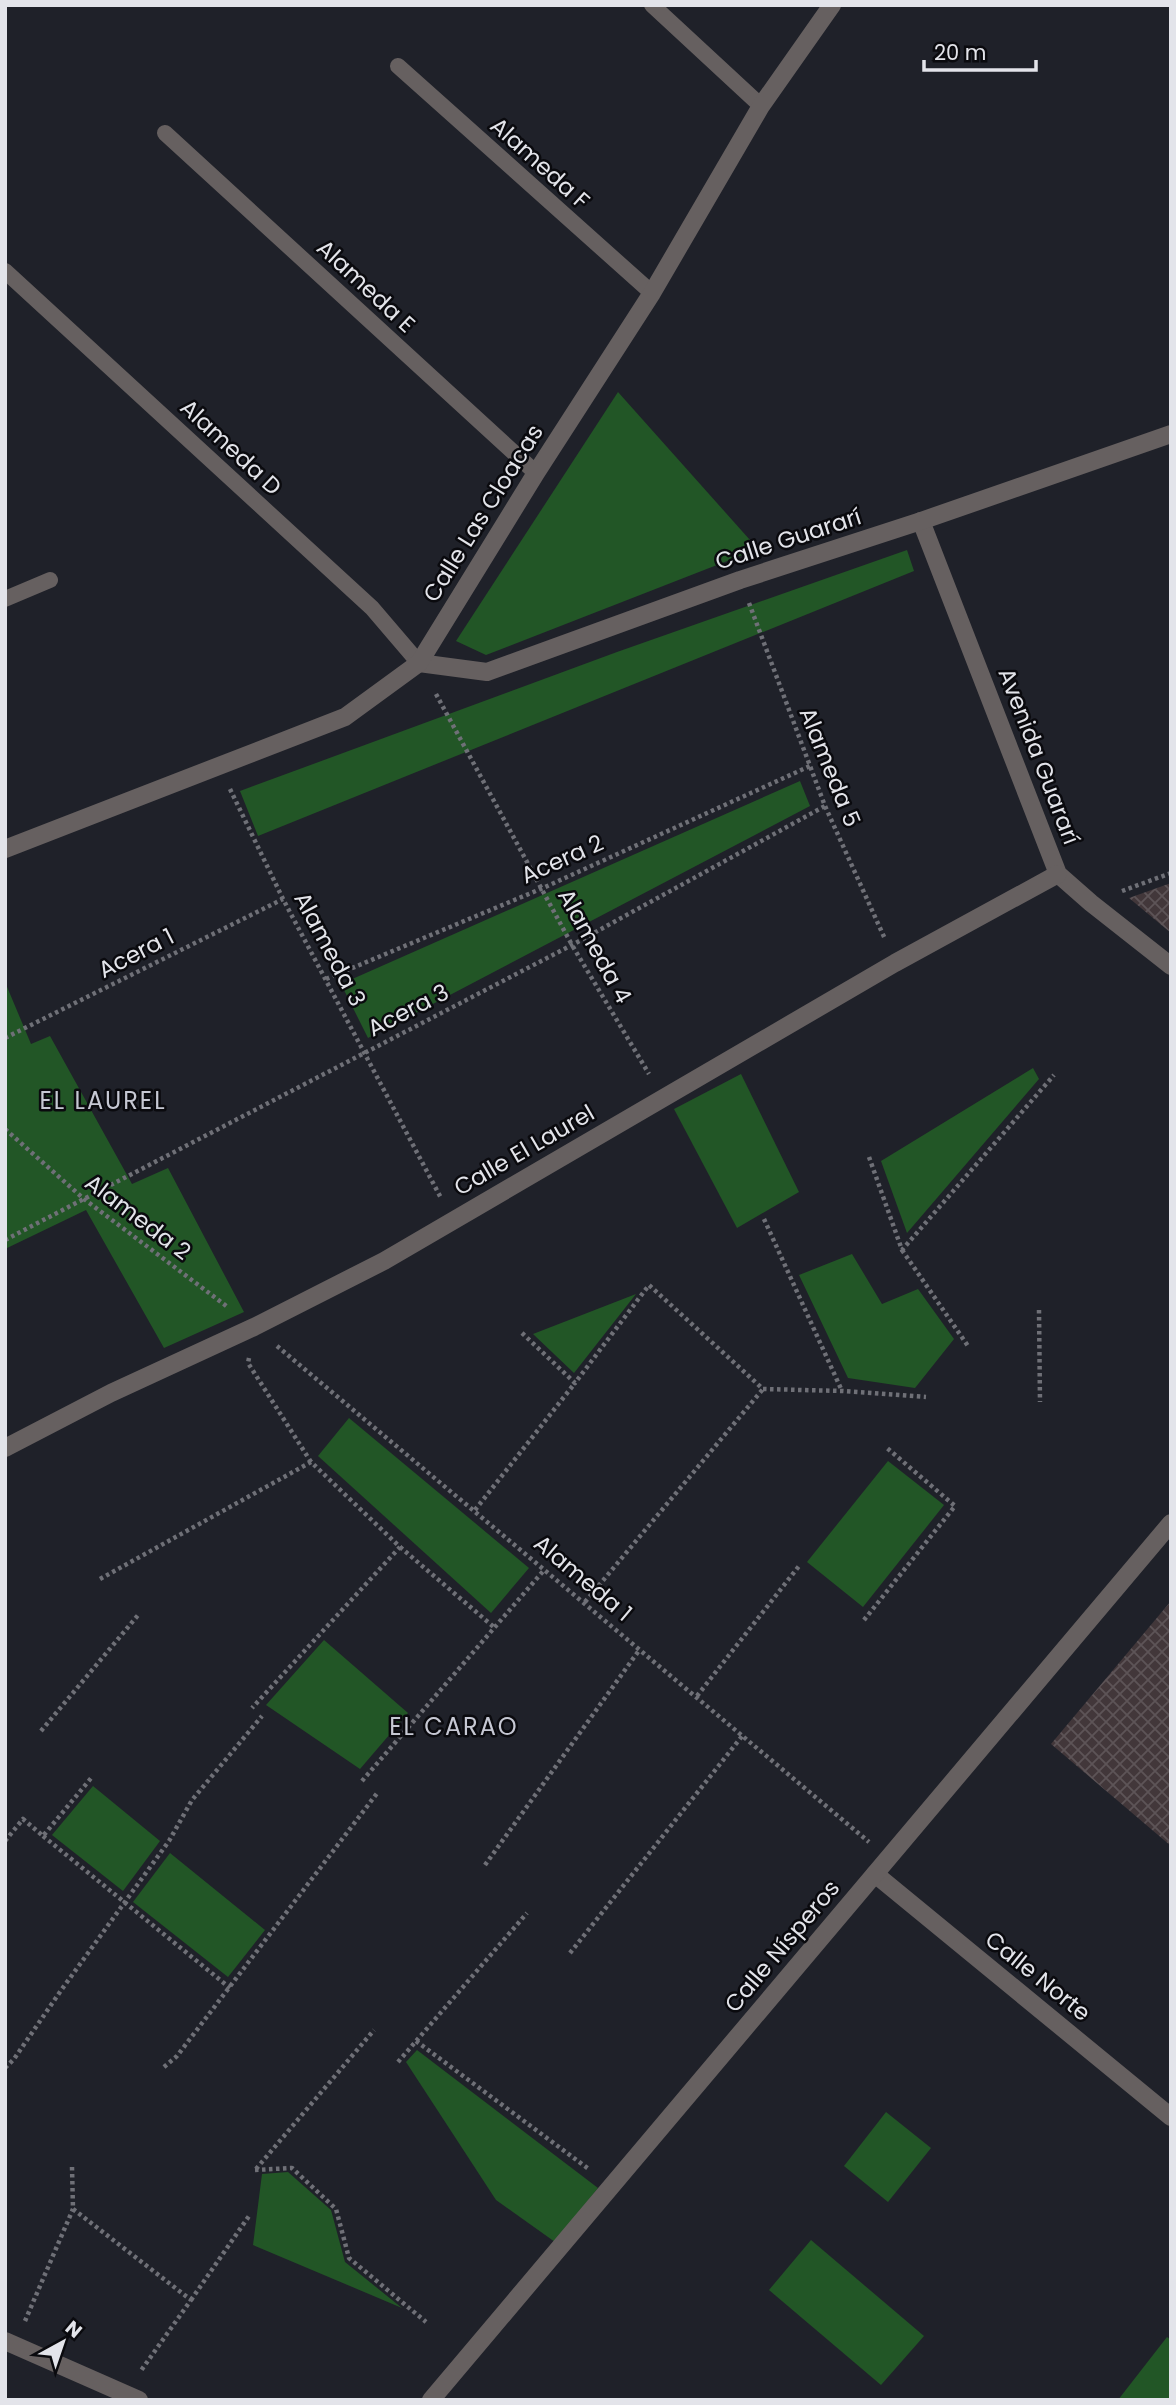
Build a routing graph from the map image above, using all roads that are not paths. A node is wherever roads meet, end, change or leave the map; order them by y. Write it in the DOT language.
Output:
graph roads {
  1 [pos="652,5"];
  2 [pos="832,5"];
  3 [pos="398,66"];
  4 [pos="761,106"];
  5 [pos="165,133"];
  6 [pos="5,271"];
  7 [pos="652,293"];
  8 [pos="1171,434"];
  9 [pos="536,473"];
  10 [pos="921,521"];
  11 [pos="50,580"];
  12 [pos="5,599"];
  13 [pos="419,663"];
  14 [pos="5,849"];
  15 [pos="1058,874"];
  16 [pos="1171,966"];
  17 [pos="5,1448"];
  18 [pos="1171,1523"];
  19 [pos="875,1874"];
  20 [pos="1171,2117"];
  21 [pos="10,2343"];
  22 [pos="132,2397"];
  23 [pos="431,2400"];
  1 -- 4 [label="lane"];
  2 -- 4 [label="street, Calle Las Cloacas"];
  3 -- 7 [label="lane, Alameda F"];
  4 -- 7 [label="street, Calle Las Cloacas"];
  5 -- 9 [label="lane, Alameda E"];
  6 -- 13 [label="lane, Alameda D"];
  7 -- 9 [label="street, Calle Las Cloacas"];
  8 -- 10 [label="street, Calle Guararí"];
  9 -- 13 [label="street, Calle Las Cloacas"];
  10 -- 13 [label="street, Calle Guararí"];
  10 -- 15 [label="street, Avenida Guararí"];
  11 -- 12 [label="lane"];
  13 -- 14 [label="street, Calle Las Cloacas"];
  15 -- 16 [label="street, Avenida Guararí"];
  15 -- 17 [label="street, Calle El Laurel"];
  18 -- 19 [label="street, Calle Nísperos"];
  19 -- 20 [label="street, Calle Norte"];
  19 -- 23 [label="street, Calle Nísperos"];
  21 -- 22 [label="street"];
}
